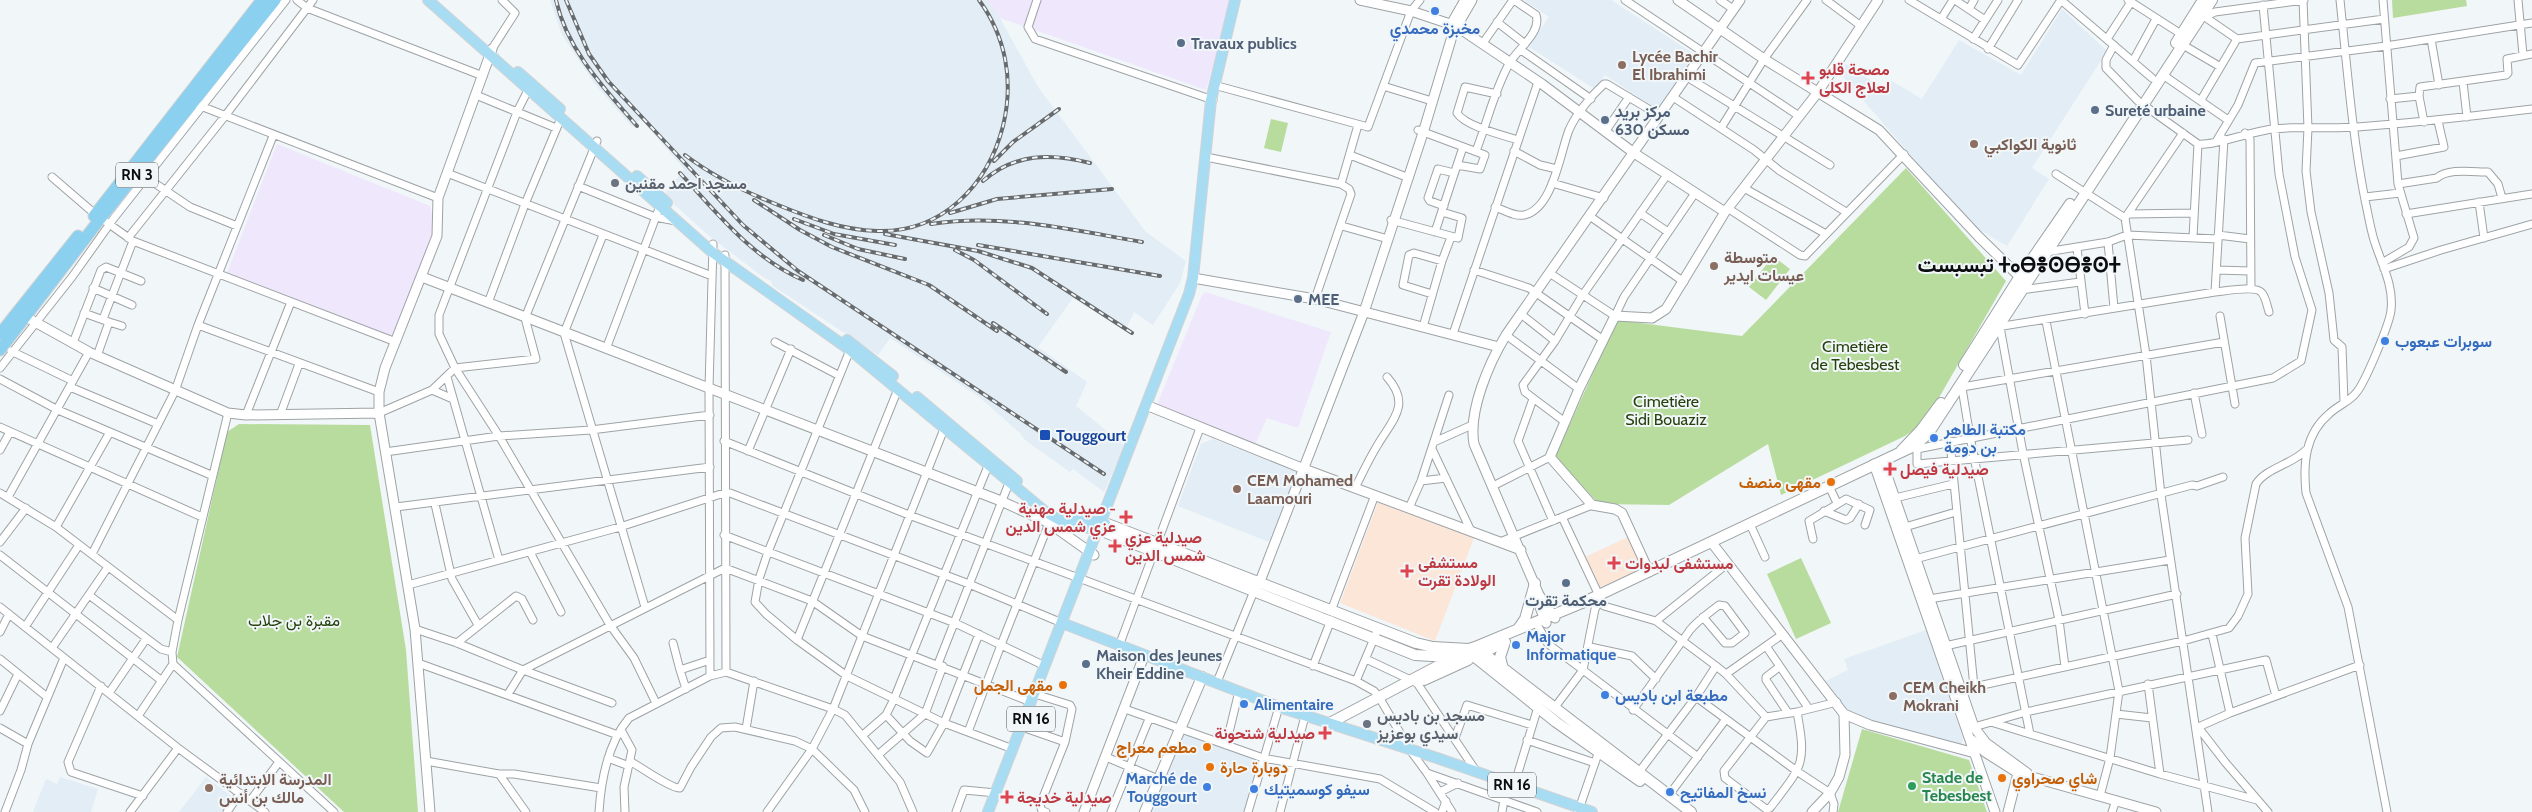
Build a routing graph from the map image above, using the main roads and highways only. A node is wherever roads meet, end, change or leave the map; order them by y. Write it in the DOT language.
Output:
graph roads {
  1 [pos="262,0"];
  2 [pos="275,0"];
  3 [pos="428,0"];
  4 [pos="437,0"];
  5 [pos="1236,0"];
  6 [pos="2204,0"];
  7 [pos="2212,0"];
  8 [pos="2182,40"];
  9 [pos="491,53"];
  10 [pos="595,144"];
  11 [pos="2083,190"];
  12 [pos="98,216"];
  13 [pos="712,248"];
  14 [pos="724,258"];
  15 [pos="2022,283"];
  16 [pos="0,334"];
  17 [pos="6,350"];
  18 [pos="1914,445"];
  19 [pos="1101,526"];
  20 [pos="1535,583"];
  21 [pos="1545,620"];
  22 [pos="1065,624"];
  23 [pos="1517,629"];
  24 [pos="1376,634"];
  25 [pos="1505,642"];
  26 [pos="1475,652"];
  27 [pos="1415,654"];
  28 [pos="1452,658"];
  29 [pos="1504,670"];
  30 [pos="1202,677"];
  31 [pos="1415,680"];
  32 [pos="1036,697"];
  33 [pos="1328,724"];
  34 [pos="1025,728"];
  35 [pos="1430,757"];
  36 [pos="1577,810"];
  37 [pos="988,812"];
  38 [pos="993,812"];
  39 [pos="1145,812"];
  40 [pos="1592,812"];
  41 [pos="1682,812"];
  42 [pos="1692,812"];
  1 -- 12 [label="highway, RN 3"];
  2 -- 12 [label="highway, RN 3"];
  3 -- 9 [label="main road"];
  4 -- 9 [label="main road"];
  5 -- 19 [label="main road"];
  6 -- 8 [label="main road"];
  7 -- 8 [label="main road"];
  8 -- 11 [label="main road"];
  9 -- 10 [label="main road"];
  9 -- 10 [label="main road"];
  10 -- 13 [label="main road"];
  10 -- 13 [label="main road"];
  11 -- 15 [label="main road"];
  11 -- 15 [label="main road"];
  12 -- 16 [label="highway, RN 3"];
  12 -- 17 [label="highway, RN 3"];
  13 -- 14 [label="main road"];
  14 -- 19 [label="main road"];
  14 -- 19 [label="main road"];
  15 -- 18 [label="main road"];
  15 -- 18 [label="main road"];
  18 -- 21 [label="main road"];
  19 -- 22 [label="main road"];
  19 -- 24 [label="main road"];
  20 -- 23 [label="main road"];
  21 -- 23 [label="main road"];
  21 -- 25 [label="main road"];
  22 -- 30 [label="main road, RN 16"];
  22 -- 32 [label="main road, RN 16"];
  22 -- 32 [label="main road, RN 16"];
  23 -- 26 [label="main road"];
  24 -- 26 [label="main road"];
  24 -- 27 [label="main road"];
  25 -- 26 [label="main road"];
  25 -- 29 [label="main road"];
  26 -- 28 [label="main road"];
  26 -- 29 [label="main road"];
  26 -- 31 [label="main road"];
  26 -- 41 [label="main road"];
  27 -- 28 [label="main road"];
  27 -- 31 [label="main road"];
  28 -- 31 [label="main road"];
  29 -- 42 [label="main road"];
  30 -- 33 [label="main road, RN 16"];
  30 -- 39 [label="main road"];
  31 -- 33 [label="main road"];
  32 -- 34 [label="main road, RN 16"];
  33 -- 35 [label="main road, RN 16"];
  34 -- 37 [label="main road, RN 16"];
  34 -- 38 [label="main road, RN 16"];
  35 -- 36 [label="main road, RN 16"];
  35 -- 36 [label="main road, RN 16"];
  36 -- 40 [label="main road, RN 16"];
}
